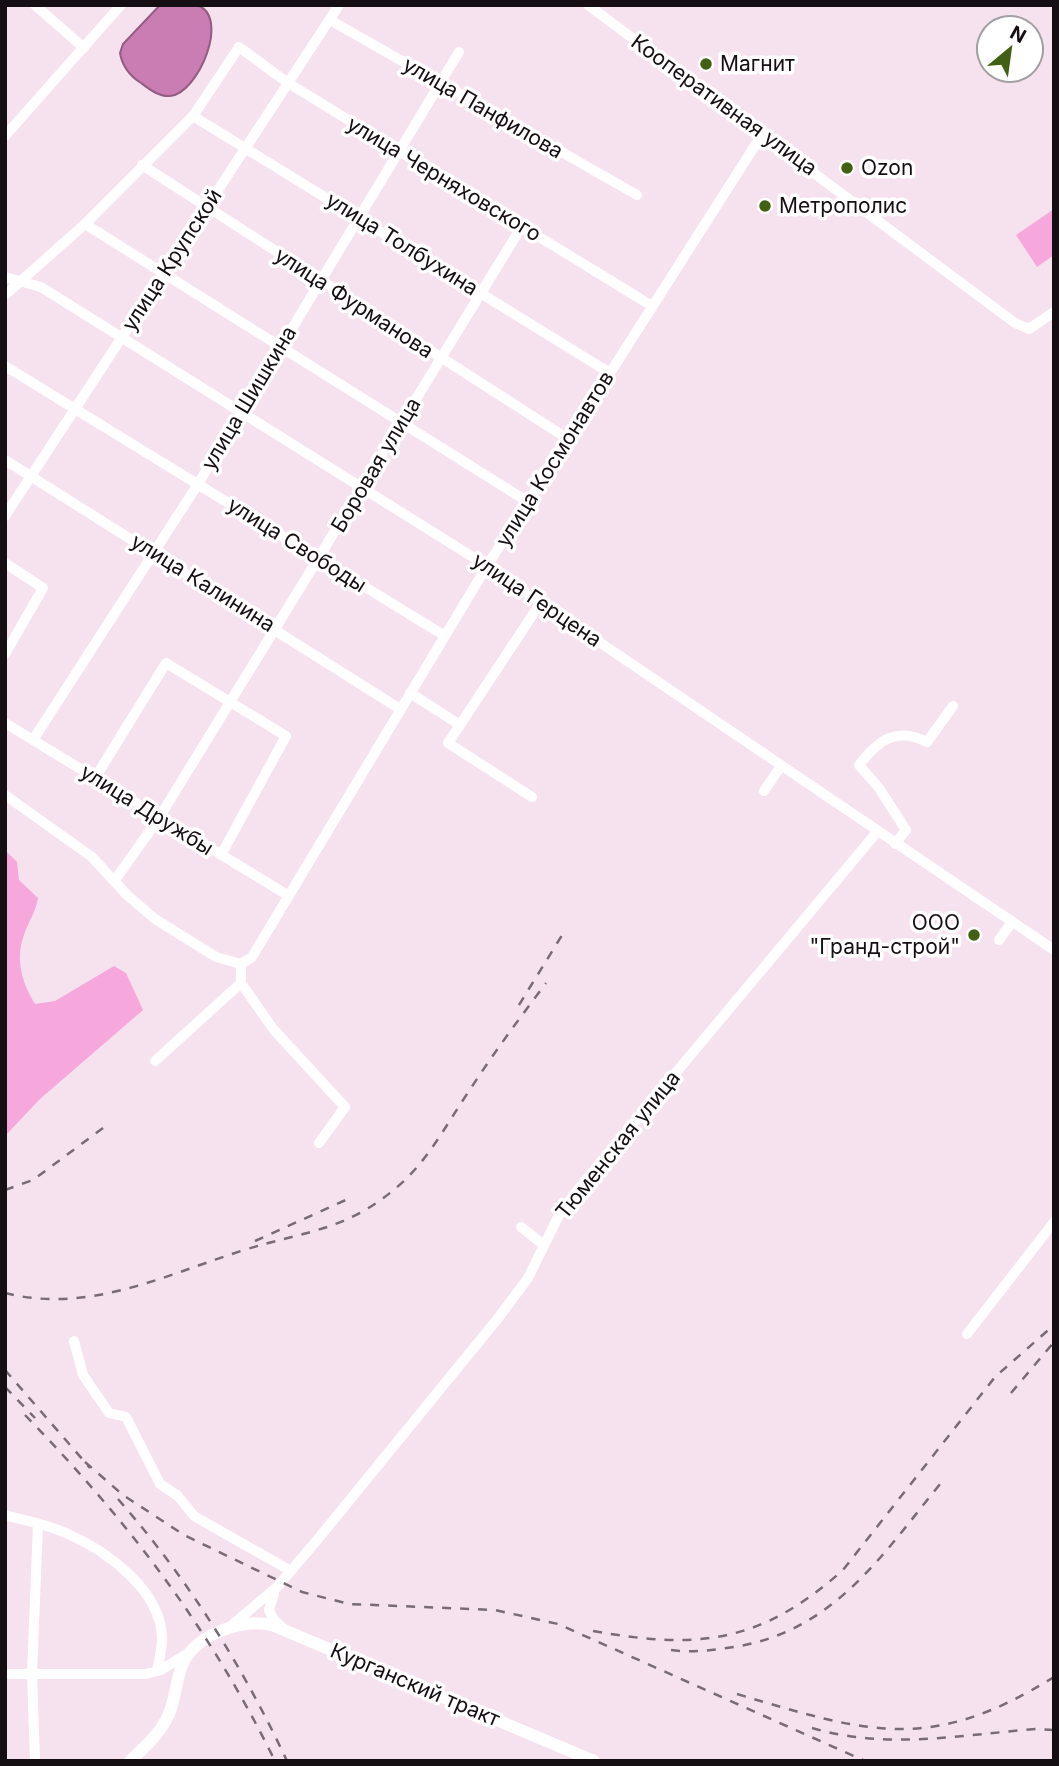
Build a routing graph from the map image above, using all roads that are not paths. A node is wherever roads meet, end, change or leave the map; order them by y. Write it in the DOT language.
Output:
graph roads {
  1 [pos="35,5"];
  2 [pos="121,5"];
  3 [pos="339,5"];
  4 [pos="588,5"];
  5 [pos="330,20"];
  6 [pos="83,48"];
  7 [pos="459,52"];
  8 [pos="288,83"];
  9 [pos="440,83"];
  10 [pos="193,116"];
  11 [pos="763,133"];
  12 [pos="5,136"];
  13 [pos="246,148"];
  14 [pos="398,150"];
  15 [pos="142,164"];
  16 [pos="637,195"];
  17 [pos="207,207"];
  18 [pos="358,217"];
  19 [pos="85,224"];
  20 [pos="522,226"];
  21 [pos="164,272"];
  22 [pos="5,277"];
  23 [pos="320,279"];
  24 [pos="22,280"];
  25 [pos="481,293"];
  26 [pos="5,295"];
  27 [pos="652,306"];
  28 [pos="1054,312"];
  29 [pos="122,337"];
  30 [pos="279,347"];
  31 [pos="440,359"];
  32 [pos="5,366"];
  33 [pos="610,373"];
  34 [pos="74,408"];
  35 [pos="241,410"];
  36 [pos="400,424"];
  37 [pos="568,439"];
  38 [pos="5,460"];
  39 [pos="30,477"];
  40 [pos="198,484"];
  41 [pos="362,485"];
  42 [pos="528,502"];
  43 [pos="5,516"];
  44 [pos="154,552"];
  45 [pos="320,559"];
  46 [pos="5,562"];
  47 [pos="487,566"];
  48 [pos="541,602"];
  49 [pos="276,629"];
  50 [pos="445,636"];
  51 [pos="5,654"];
  52 [pos="410,693"];
  53 [pos="232,702"];
  54 [pos="953,706"];
  55 [pos="400,709"];
  56 [pos="5,723"];
  57 [pos="460,725"];
  58 [pos="33,740"];
  59 [pos="780,766"];
  60 [pos="95,778"];
  61 [pos="764,790"];
  62 [pos="5,795"];
  63 [pos="532,797"];
  64 [pos="159,818"];
  65 [pos="877,832"];
  66 [pos="895,844"];
  67 [pos="220,855"];
  68 [pos="115,880"];
  69 [pos="289,895"];
  70 [pos="1012,922"];
  71 [pos="999,940"];
  72 [pos="1054,950"];
  73 [pos="241,964"];
  74 [pos="241,983"];
  75 [pos="155,1061"];
  76 [pos="318,1143"];
  77 [pos="1054,1222"];
  78 [pos="521,1227"];
  79 [pos="544,1245"];
  80 [pos="967,1334"];
  81 [pos="74,1341"];
  82 [pos="5,1516"];
  83 [pos="38,1524"];
  84 [pos="291,1571"];
  85 [pos="277,1587"];
  86 [pos="233,1624"];
  87 [pos="292,1634"];
  88 [pos="191,1650"];
  89 [pos="157,1671"];
  90 [pos="5,1674"];
  91 [pos="32,1674"];
  92 [pos="35,1761"];
  93 [pos="130,1761"];
  94 [pos="594,1761"];
  1 -- 6 [label="street"];
  2 -- 6 [label="street"];
  3 -- 5 [label="street, улица Крупской"];
  4 -- 11 [label="street, Кооперативная улица"];
  5 -- 8 [label="street, улица Крупской"];
  5 -- 9 [label="street, улица Панфилова"];
  6 -- 12 [label="street"];
  7 -- 9 [label="street, улица Шишкина"];
  8 -- 10 [label="street, улица Черняховского"];
  8 -- 13 [label="street, улица Крупской"];
  8 -- 14 [label="street, улица Черняховского"];
  9 -- 14 [label="street, улица Шишкина"];
  9 -- 16 [label="street, улица Панфилова"];
  10 -- 13 [label="street, улица Толбухина"];
  10 -- 15 [label="street"];
  11 -- 27 [label="street, улица Космонавтов"];
  11 -- 28 [label="street, Кооперативная улица"];
  13 -- 17 [label="street, улица Крупской"];
  13 -- 18 [label="street, улица Толбухина"];
  14 -- 18 [label="street, улица Шишкина"];
  14 -- 20 [label="street, улица Черняховского"];
  15 -- 17 [label="street, улица Фурманова"];
  15 -- 19 [label="street"];
  17 -- 21 [label="street, улица Крупской"];
  17 -- 23 [label="street, улица Фурманова"];
  18 -- 23 [label="street, улица Шишкина"];
  18 -- 25 [label="street, улица Толбухина"];
  19 -- 21 [label="street"];
  19 -- 24 [label="street"];
  20 -- 25 [label="street, Боровая улица"];
  20 -- 27 [label="street, улица Черняховского"];
  21 -- 29 [label="street, улица Крупской"];
  21 -- 30 [label="street"];
  22 -- 24 [label="street, улица Герцена"];
  23 -- 30 [label="street, улица Шишкина"];
  23 -- 31 [label="street, улица Фурманова"];
  24 -- 26 [label="street"];
  24 -- 29 [label="street, улица Герцена"];
  25 -- 31 [label="street, Боровая улица"];
  25 -- 33 [label="street, улица Толбухина"];
  27 -- 33 [label="street, улица Космонавтов"];
  29 -- 34 [label="street, улица Крупской"];
  29 -- 35 [label="street, улица Герцена"];
  30 -- 35 [label="street, улица Шишкина"];
  30 -- 36 [label="street"];
  31 -- 36 [label="street, Боровая улица"];
  31 -- 37 [label="street, улица Фурманова"];
  32 -- 34 [label="street, улица Свободы"];
  33 -- 37 [label="street, улица Космонавтов"];
  34 -- 39 [label="street, улица Крупской"];
  34 -- 40 [label="street, улица Свободы"];
  35 -- 40 [label="street, улица Шишкина"];
  35 -- 41 [label="street, улица Герцена"];
  36 -- 41 [label="street, Боровая улица"];
  36 -- 42 [label="street"];
  37 -- 42 [label="street, улица Космонавтов"];
  38 -- 39 [label="street, улица Калинина"];
  39 -- 43 [label="street, улица Крупской"];
  39 -- 44 [label="street, улица Калинина"];
  40 -- 44 [label="street, улица Шишкина"];
  40 -- 45 [label="street, улица Свободы"];
  41 -- 45 [label="street, Боровая улица"];
  41 -- 47 [label="street, улица Герцена"];
  42 -- 47 [label="street, улица Космонавтов"];
  44 -- 49 [label="street, улица Калинина"];
  44 -- 58 [label="street, улица Шишкина"];
  45 -- 49 [label="street, Боровая улица"];
  45 -- 50 [label="street, улица Свободы"];
  46 -- 51 [label="street"];
  47 -- 48 [label="street, улица Герцена"];
  47 -- 50 [label="street, улица Космонавтов"];
  48 -- 57 [label="street"];
  48 -- 59 [label="street, улица Герцена"];
  49 -- 53 [label="street, Боровая улица"];
  49 -- 55 [label="street, улица Калинина"];
  50 -- 52 [label="street, улица Космонавтов"];
  52 -- 55 [label="street, улица Космонавтов"];
  52 -- 57 [label="street"];
  53 -- 60 [label="street"];
  53 -- 64 [label="street, Боровая улица"];
  53 -- 67 [label="street"];
  54 -- 66 [label="street"];
  55 -- 69 [label="street, улица Космонавтов"];
  56 -- 58 [label="street, улица Дружбы"];
  57 -- 63 [label="street"];
  58 -- 60 [label="street, улица Дружбы"];
  59 -- 61 [label="street"];
  59 -- 65 [label="street, улица Герцена"];
  60 -- 64 [label="street, улица Дружбы"];
  62 -- 68 [label="street"];
  64 -- 67 [label="street, улица Дружбы"];
  64 -- 68 [label="street, Боровая улица"];
  65 -- 66 [label="street, улица Герцена"];
  65 -- 79 [label="street, Тюменская улица"];
  66 -- 70 [label="street, улица Герцена"];
  67 -- 69 [label="street, улица Дружбы"];
  68 -- 73 [label="street"];
  69 -- 73 [label="street, улица Космонавтов"];
  70 -- 71 [label="street"];
  70 -- 72 [label="street, улица Герцена"];
  73 -- 74 [label="street"];
  74 -- 75 [label="street"];
  74 -- 76 [label="street"];
  77 -- 80 [label="street"];
  78 -- 79 [label="street"];
  79 -- 84 [label="street, Тюменская улица"];
  81 -- 84 [label="street"];
  82 -- 83 [label="street"];
  83 -- 89 [label="street"];
  83 -- 91 [label="street"];
  84 -- 85 [label="street, Тюменская улица"];
  85 -- 86 [label="street, Тюменская улица"];
  85 -- 87 [label="street"];
  86 -- 87 [label="main road, Курганский тракт"];
  86 -- 88 [label="main road"];
  87 -- 94 [label="main road, Курганский тракт"];
  88 -- 89 [label="street"];
  88 -- 93 [label="main road"];
  89 -- 91 [label="street"];
  90 -- 91 [label="street"];
  91 -- 92 [label="street"];
}
